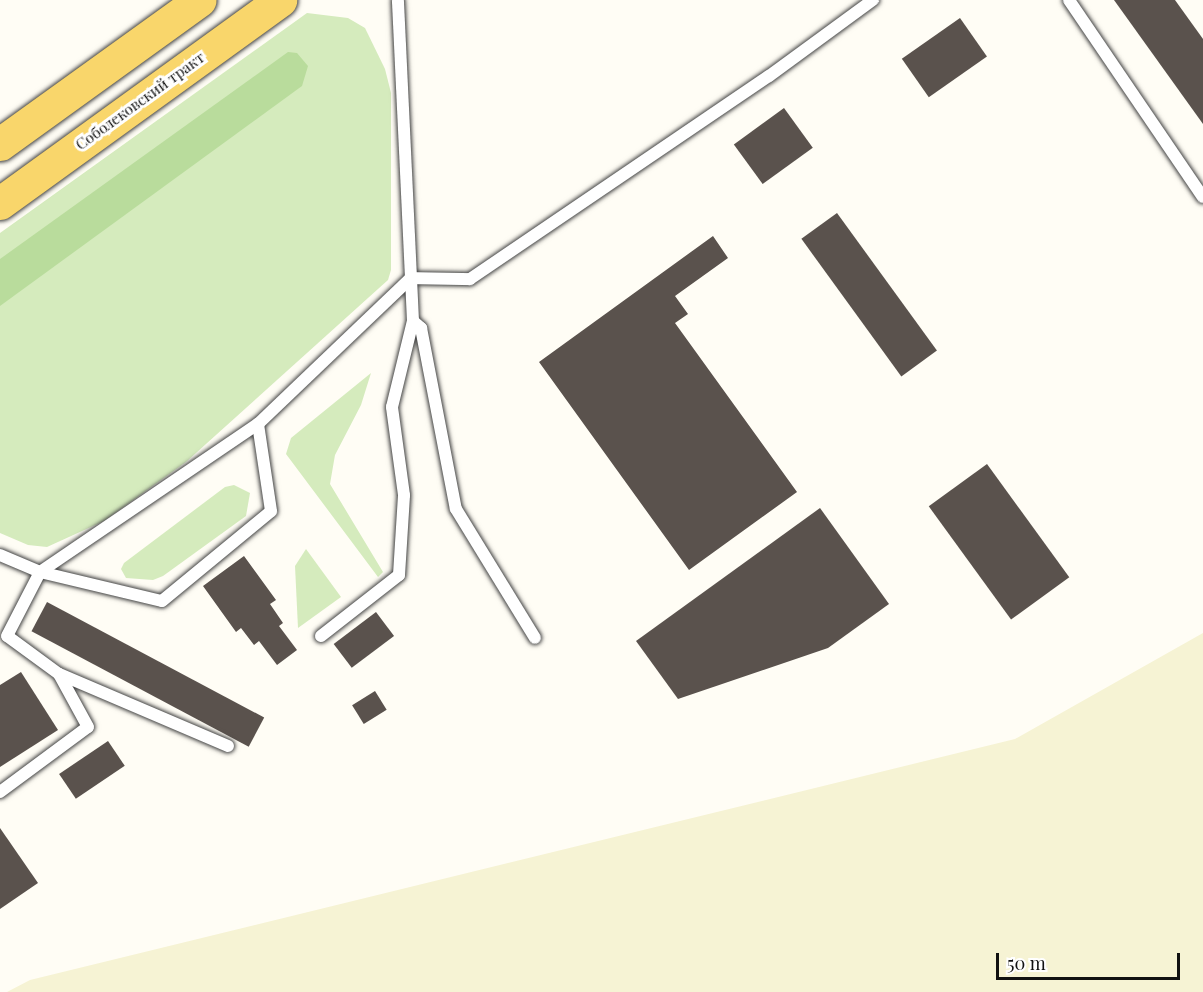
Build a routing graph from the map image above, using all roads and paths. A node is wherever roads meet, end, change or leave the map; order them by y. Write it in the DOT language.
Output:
graph roads {
  1 [pos="200,0"];
  2 [pos="280,0"];
  3 [pos="398,0"];
  4 [pos="873,0"];
  5 [pos="1069,0"];
  6 [pos="0,144"];
  7 [pos="1203,197"];
  8 [pos="0,203"];
  9 [pos="411,278"];
  10 [pos="413,321"];
  11 [pos="258,424"];
  12 [pos="0,555"];
  13 [pos="40,572"];
  14 [pos="321,636"];
  15 [pos="3,638"];
  16 [pos="535,638"];
  17 [pos="59,674"];
  18 [pos="228,746"];
  19 [pos="0,792"];
  1 -- 6 [label="main road"];
  2 -- 8 [label="main road, Соболековский тракт"];
  3 -- 9 [label="lane"];
  4 -- 9 [label="lane"];
  5 -- 7 [label="lane"];
  9 -- 10 [label="lane"];
  9 -- 11 [label="lane"];
  10 -- 14 [label="lane"];
  10 -- 16 [label="lane"];
  11 -- 13 [label="lane"];
  11 -- 13 [label="lane"];
  12 -- 13 [label="lane"];
  13 -- 15 [label="lane"];
  15 -- 17 [label="lane"];
  17 -- 18 [label="lane"];
  17 -- 19 [label="lane"];
}
